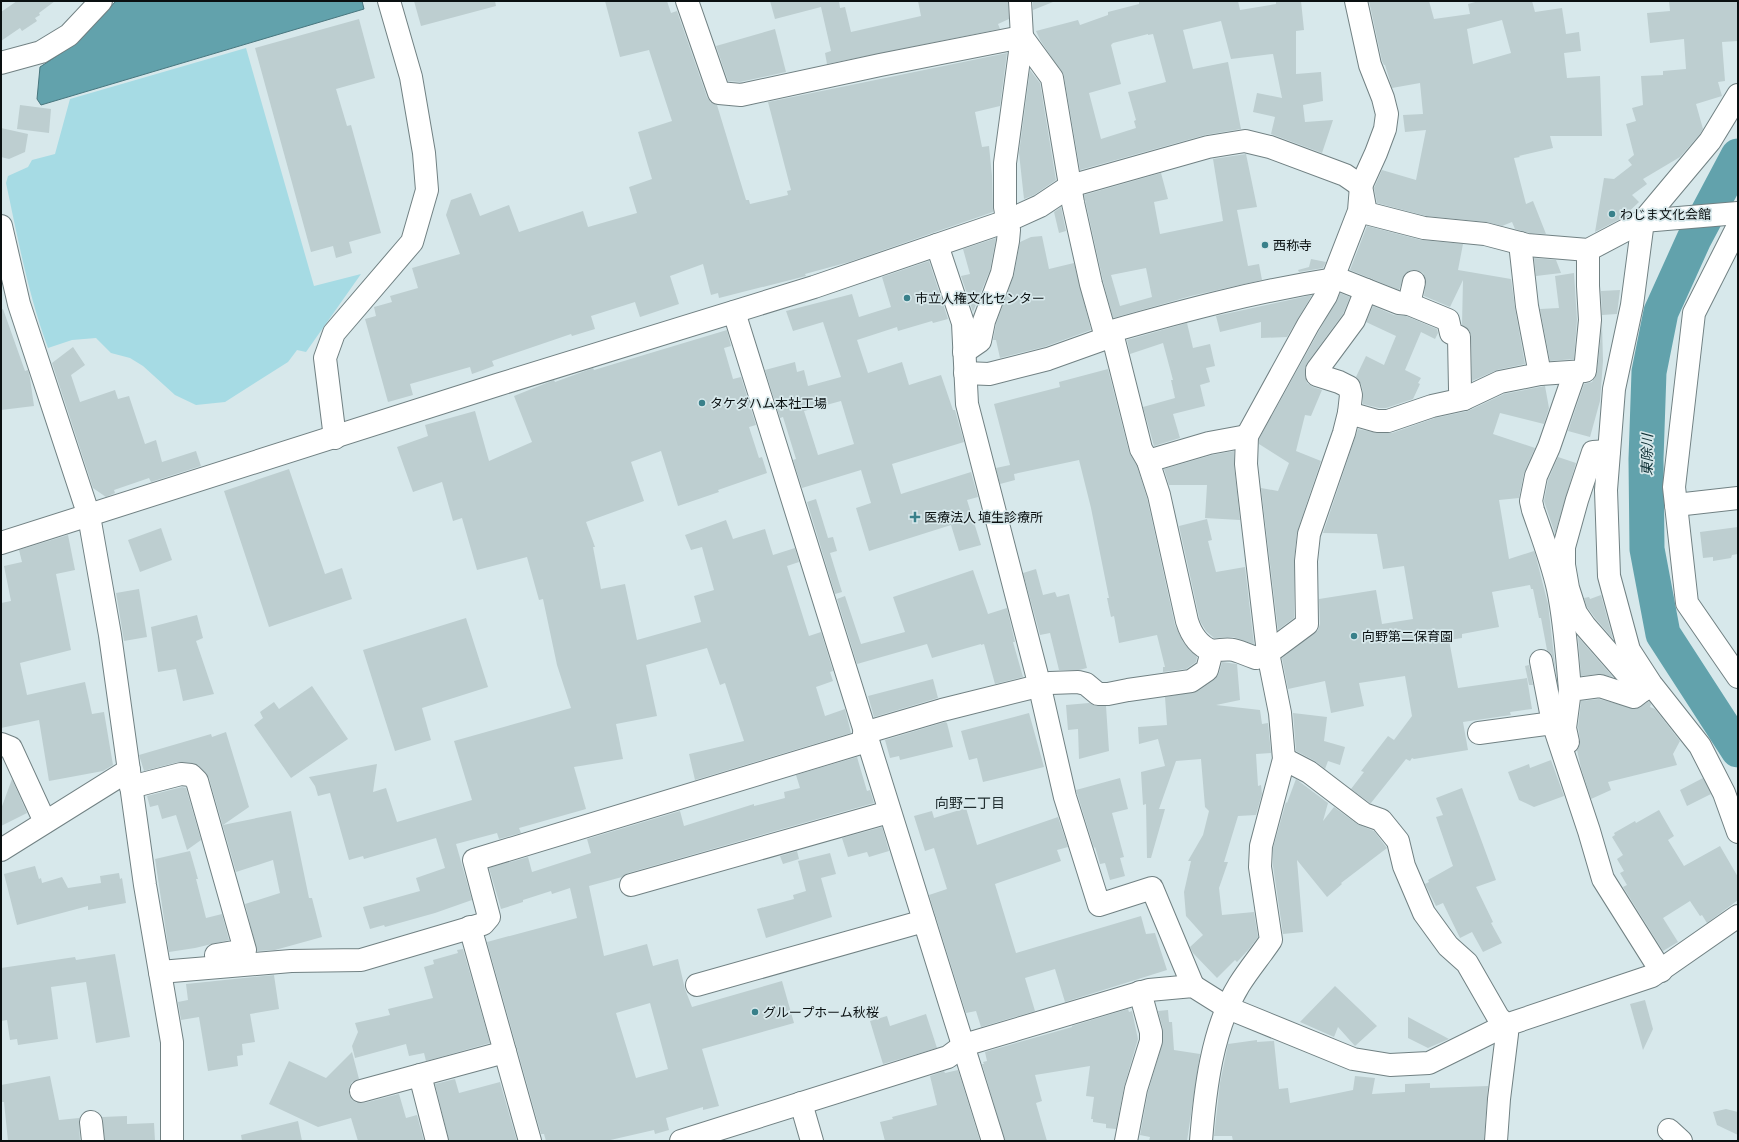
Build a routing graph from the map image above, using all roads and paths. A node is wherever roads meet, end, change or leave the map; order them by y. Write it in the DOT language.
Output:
graph roads {
  1 [pos="101,1"];
  2 [pos="389,1"];
  3 [pos="687,1"];
  4 [pos="1020,1"];
  5 [pos="1356,1"];
  6 [pos="1022,37"];
  7 [pos="1,63"];
  8 [pos="1738,94"];
  9 [pos="1070,186"];
  10 [pos="1360,186"];
  11 [pos="1738,213"];
  12 [pos="1007,221"];
  13 [pos="1643,221"];
  14 [pos="1,226"];
  15 [pos="1738,226"];
  16 [pos="1520,243"];
  17 [pos="937,245"];
  18 [pos="1588,250"];
  19 [pos="1334,279"];
  20 [pos="1414,282"];
  21 [pos="1366,290"];
  22 [pos="1409,304"];
  23 [pos="734,312"];
  24 [pos="1107,336"];
  25 [pos="965,363"];
  26 [pos="1575,372"];
  27 [pos="1540,374"];
  28 [pos="1464,399"];
  29 [pos="1349,413"];
  30 [pos="1247,436"];
  31 [pos="335,438"];
  32 [pos="1609,451"];
  33 [pos="1148,461"];
  34 [pos="1738,498"];
  35 [pos="1676,505"];
  36 [pos="89,516"];
  37 [pos="1,543"];
  38 [pos="1212,651"];
  39 [pos="1268,653"];
  40 [pos="1541,661"];
  41 [pos="1738,677"];
  42 [pos="1040,686"];
  43 [pos="1646,688"];
  44 [pos="1570,690"];
  45 [pos="1553,723"];
  46 [pos="1479,733"];
  47 [pos="866,737"];
  48 [pos="1,744"];
  49 [pos="1569,745"];
  50 [pos="1284,759"];
  51 [pos="130,778"];
  52 [pos="889,812"];
  53 [pos="45,822"];
  54 [pos="1738,832"];
  55 [pos="1,850"];
  56 [pos="631,884"];
  57 [pos="1738,916"];
  58 [pos="924,921"];
  59 [pos="470,928"];
  60 [pos="159,967"];
  61 [pos="1661,971"];
  62 [pos="697,984"];
  63 [pos="1194,986"];
  64 [pos="1140,992"];
  65 [pos="1228,1008"];
  66 [pos="1506,1025"];
  67 [pos="964,1045"];
  68 [pos="505,1052"];
  69 [pos="420,1075"];
  70 [pos="361,1091"];
  71 [pos="801,1103"];
  72 [pos="172,1141"];
  73 [pos="437,1141"];
  74 [pos="530,1141"];
  75 [pos="682,1141"];
  76 [pos="812,1141"];
  77 [pos="993,1141"];
  78 [pos="1126,1141"];
  79 [pos="1201,1141"];
  80 [pos="1496,1141"];
  1 -- 7 [label="street"];
  2 -- 31 [label="street"];
  3 -- 6 [label="street"];
  4 -- 6 [label="street"];
  5 -- 10 [label="street"];
  6 -- 9 [label="street"];
  6 -- 12 [label="street"];
  8 -- 13 [label="street"];
  9 -- 10 [label="street"];
  9 -- 12 [label="street"];
  9 -- 24 [label="street"];
  10 -- 16 [label="street"];
  10 -- 19 [label="street"];
  11 -- 13 [label="street"];
  12 -- 17 [label="street"];
  12 -- 25 [label="street"];
  13 -- 18 [label="street"];
  13 -- 32 [label="street"];
  14 -- 36 [label="street"];
  15 -- 35 [label="street"];
  16 -- 18 [label="street"];
  16 -- 27 [label="street"];
  17 -- 23 [label="street"];
  17 -- 25 [label="street"];
  18 -- 26 [label="street"];
  19 -- 21 [label="street"];
  19 -- 24 [label="street"];
  19 -- 30 [label="street"];
  20 -- 22 [label="street"];
  21 -- 22 [label="street"];
  21 -- 29 [label="street"];
  22 -- 28 [label="street"];
  23 -- 31 [label="street"];
  23 -- 47 [label="street"];
  24 -- 25 [label="street"];
  24 -- 33 [label="street"];
  25 -- 42 [label="street"];
  26 -- 27 [label="street"];
  26 -- 44 [label="street"];
  27 -- 28 [label="street"];
  28 -- 29 [label="street"];
  29 -- 39 [label="street"];
  30 -- 33 [label="street"];
  30 -- 39 [label="street"];
  31 -- 36 [label="street"];
  32 -- 43 [label="street"];
  32 -- 43 [label="street"];
  33 -- 38 [label="street"];
  34 -- 35 [label="street"];
  35 -- 41 [label="street"];
  36 -- 37 [label="street"];
  36 -- 51 [label="street"];
  38 -- 39 [label="street"];
  38 -- 42 [label="street"];
  39 -- 50 [label="street"];
  40 -- 45 [label="street"];
  42 -- 47 [label="street"];
  42 -- 63 [label="street"];
  43 -- 44 [label="street"];
  43 -- 54 [label="street"];
  44 -- 49 [label="street"];
  45 -- 46 [label="street"];
  45 -- 61 [label="street"];
  47 -- 52 [label="street"];
  47 -- 59 [label="street"];
  48 -- 53 [label="street"];
  50 -- 65 [label="street"];
  50 -- 66 [label="street"];
  51 -- 53 [label="street"];
  51 -- 60 [label="street"];
  51 -- 60 [label="street"];
  52 -- 56 [label="street"];
  52 -- 58 [label="street"];
  53 -- 55 [label="street"];
  57 -- 61 [label="street"];
  58 -- 62 [label="street"];
  58 -- 67 [label="street"];
  59 -- 60 [label="street"];
  59 -- 68 [label="street"];
  60 -- 72 [label="street"];
  61 -- 66 [label="street"];
  63 -- 64 [label="street"];
  63 -- 65 [label="street"];
  64 -- 67 [label="street"];
  64 -- 78 [label="street"];
  65 -- 66 [label="street"];
  65 -- 79 [label="street"];
  66 -- 80 [label="street"];
  67 -- 71 [label="street"];
  67 -- 77 [label="street"];
  68 -- 69 [label="street"];
  68 -- 74 [label="street"];
  69 -- 70 [label="street"];
  69 -- 73 [label="street"];
  71 -- 75 [label="street"];
  71 -- 76 [label="street"];
}
